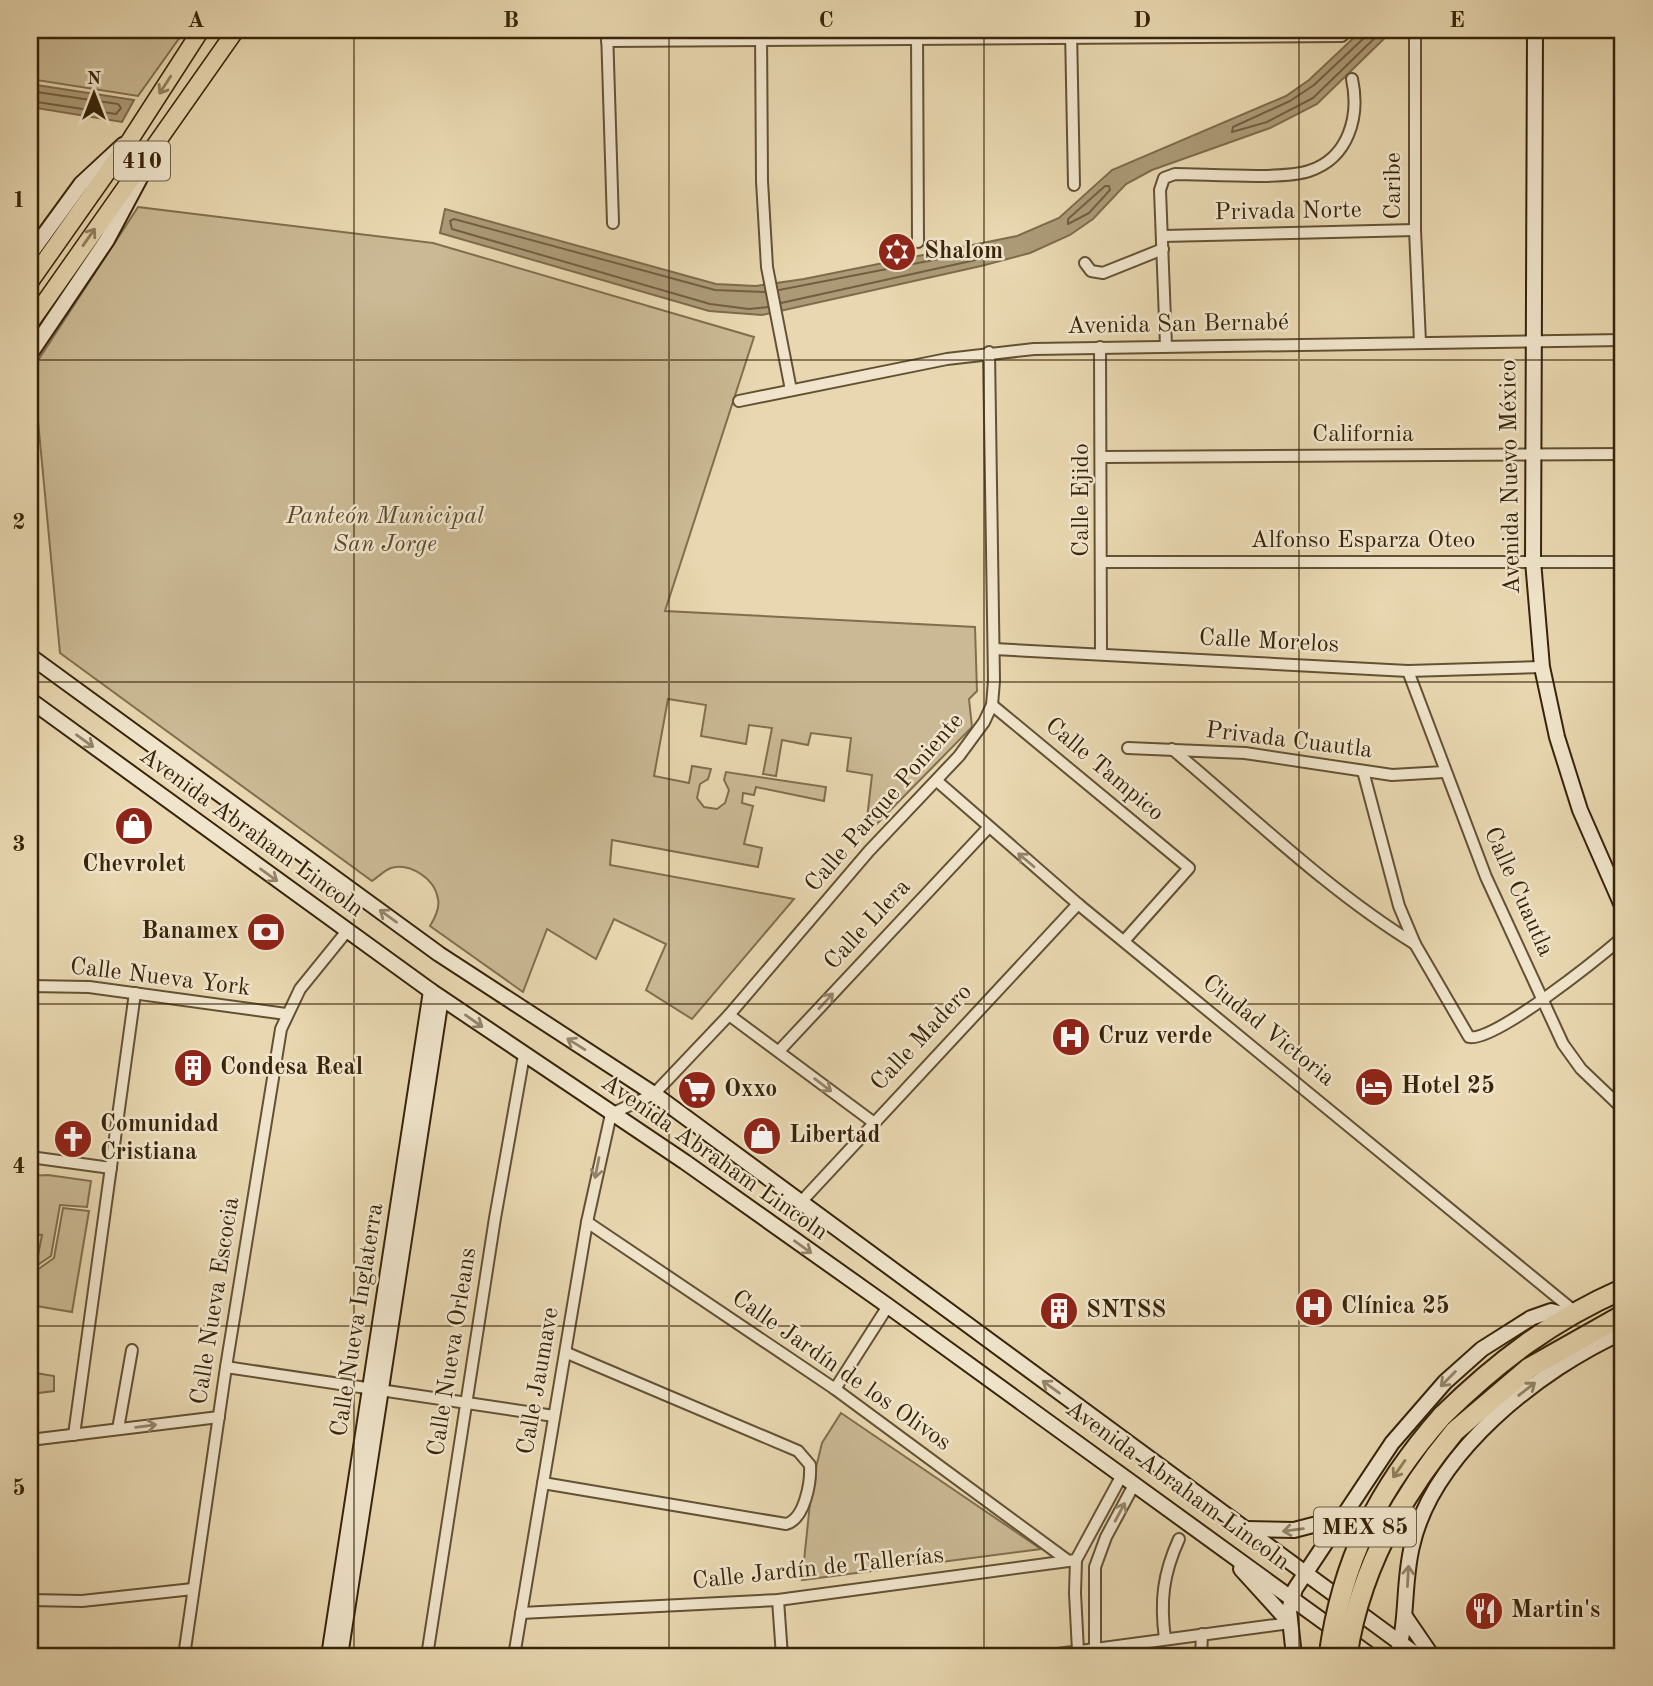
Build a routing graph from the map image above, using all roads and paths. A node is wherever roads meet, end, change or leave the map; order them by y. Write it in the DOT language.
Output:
graph roads {
  1 [pos="201,30"];
  2 [pos="236,30"];
  3 [pos="1415,30"];
  4 [pos="1535,30"];
  5 [pos="761,34"];
  6 [pos="917,34"];
  7 [pos="1071,34"];
  8 [pos="1228,34"];
  9 [pos="607,35"];
  10 [pos="1342,36"];
  11 [pos="1353,79"];
  12 [pos="130,140"];
  13 [pos="152,148"];
  14 [pos="1074,185"];
  15 [pos="613,223"];
  16 [pos="1415,230"];
  17 [pos="1163,236"];
  18 [pos="918,242"];
  19 [pos="1163,249"];
  20 [pos="30,254"];
  21 [pos="1085,263"];
  22 [pos="30,282"];
  23 [pos="30,323"];
  24 [pos="1623,340"];
  25 [pos="1532,341"];
  26 [pos="1420,342"];
  27 [pos="1166,346"];
  28 [pos="1100,347"];
  29 [pos="989,352"];
  30 [pos="30,354"];
  31 [pos="791,390"];
  32 [pos="739,401"];
  33 [pos="1623,454"];
  34 [pos="1533,456"];
  35 [pos="1103,457"];
  36 [pos="1533,561"];
  37 [pos="1103,562"];
  38 [pos="1623,562"];
  39 [pos="994,649"];
  40 [pos="1101,653"];
  41 [pos="30,656"];
  42 [pos="1542,667"];
  43 [pos="1408,671"];
  44 [pos="30,701"];
  45 [pos="992,705"];
  46 [pos="1128,748"];
  47 [pos="1171,749"];
  48 [pos="1363,771"];
  49 [pos="1444,772"];
  50 [pos="937,781"];
  51 [pos="988,828"];
  52 [pos="1078,904"];
  53 [pos="1623,908"];
  54 [pos="347,931"];
  55 [pos="1623,937"];
  56 [pos="1124,941"];
  57 [pos="1416,944"];
  58 [pos="30,986"];
  59 [pos="135,993"];
  60 [pos="436,994"];
  61 [pos="1543,1000"];
  62 [pos="286,1014"];
  63 [pos="729,1015"];
  64 [pos="779,1051"];
  65 [pos="524,1055"];
  66 [pos="654,1094"];
  67 [pos="1623,1109"];
  68 [pos="611,1114"];
  69 [pos="873,1122"];
  70 [pos="30,1157"];
  71 [pos="111,1168"];
  72 [pos="800,1203"];
  73 [pos="587,1222"];
  74 [pos="1623,1289"];
  75 [pos="888,1306"];
  76 [pos="1571,1313"];
  77 [pos="1623,1315"];
  78 [pos="1623,1332"];
  79 [pos="132,1350"];
  80 [pos="567,1353"];
  81 [pos="226,1367"];
  82 [pos="835,1389"];
  83 [pos="375,1390"];
  84 [pos="466,1403"];
  85 [pos="554,1416"];
  86 [pos="219,1417"];
  87 [pos="1448,1423"];
  88 [pos="118,1429"];
  89 [pos="74,1435"];
  90 [pos="30,1440"];
  91 [pos="1122,1475"];
  92 [pos="543,1483"];
  93 [pos="1135,1483"];
  94 [pos="1340,1518"];
  95 [pos="1092,1528"];
  96 [pos="1245,1529"];
  97 [pos="1107,1537"];
  98 [pos="1179,1539"];
  99 [pos="1229,1554"];
  100 [pos="1072,1560"];
  101 [pos="1303,1572"];
  102 [pos="193,1589"];
  103 [pos="1075,1593"];
  104 [pos="1093,1594"];
  105 [pos="1292,1596"];
  106 [pos="30,1600"];
  107 [pos="778,1600"];
  108 [pos="521,1613"];
  109 [pos="1406,1618"];
  110 [pos="1290,1623"];
  111 [pos="1202,1634"];
  112 [pos="1165,1639"];
  113 [pos="1095,1648"];
  114 [pos="1399,1650"];
  115 [pos="1078,1651"];
  116 [pos="184,1656"];
  117 [pos="329,1656"];
  118 [pos="340,1656"];
  119 [pos="427,1656"];
  120 [pos="514,1656"];
  121 [pos="782,1656"];
  122 [pos="1043,1656"];
  123 [pos="1201,1656"];
  124 [pos="1294,1656"];
  125 [pos="1329,1656"];
  126 [pos="1347,1656"];
  127 [pos="1371,1656"];
  128 [pos="1418,1656"];
  129 [pos="1432,1656"];
  1 -- 12 [label="main road, 410, one-way"];
  2 -- 13 [label="main road, 410"];
  3 -- 16 [label="street, Caribe"];
  4 -- 25 [label="main road, Avenida Nuevo México"];
  5 -- 6 [label="street"];
  5 -- 9 [label="street"];
  5 -- 31 [label="street"];
  6 -- 7 [label="street"];
  6 -- 18 [label="street"];
  7 -- 8 [label="street"];
  7 -- 14 [label="street"];
  8 -- 10 [label="street"];
  9 -- 15 [label="street"];
  11 -- 17 [label="street"];
  12 -- 20 [label="main road"];
  12 -- 22 [label="main road, 410"];
  23 -- 13 [label="main road, 410, one-way"];
  13 -- 30 [label="main road"];
  16 -- 17 [label="street, Privada Norte"];
  16 -- 26 [label="street, Caribe"];
  17 -- 19 [label="street"];
  19 -- 21 [label="street"];
  19 -- 27 [label="street"];
  24 -- 25 [label="street, Avenida San Bernabé"];
  25 -- 26 [label="street, Avenida San Bernabé"];
  25 -- 34 [label="main road, Avenida Nuevo México"];
  26 -- 27 [label="street, Avenida San Bernabé"];
  27 -- 28 [label="street, Avenida San Bernabé"];
  28 -- 29 [label="street, Avenida San Bernabé"];
  28 -- 35 [label="street, Calle Ejido"];
  29 -- 31 [label="street, Avenida San Bernabé"];
  29 -- 39 [label="street, Calle Parque Poniente"];
  31 -- 32 [label="street, Avenida San Bernabé"];
  33 -- 34 [label="street, California"];
  34 -- 35 [label="street, California"];
  34 -- 36 [label="main road, Avenida Nuevo México"];
  35 -- 37 [label="street, Calle Ejido"];
  36 -- 37 [label="street, Alfonso Esparza Oteo"];
  36 -- 38 [label="street, Alfonso Esparza Oteo"];
  36 -- 42 [label="main road, Avenida Nuevo México"];
  37 -- 40 [label="street, Calle Ejido"];
  39 -- 40 [label="street, Calle Morelos"];
  39 -- 45 [label="street, Calle Parque Poniente"];
  40 -- 43 [label="street, Calle Morelos"];
  66 -- 41 [label="main road, one-way"];
  42 -- 43 [label="street, Calle Morelos"];
  42 -- 53 [label="main road, Avenida Nuevo México"];
  43 -- 49 [label="street, Calle Cuautla"];
  44 -- 54 [label="main road, Avenida Abraham Lincoln, one-way"];
  45 -- 50 [label="street, Calle Parque Poniente"];
  45 -- 56 [label="street, Calle Tampico"];
  46 -- 47 [label="street, Privada Cuautla"];
  47 -- 48 [label="street, Privada Cuautla"];
  47 -- 57 [label="street"];
  48 -- 49 [label="street, Privada Cuautla"];
  48 -- 57 [label="street"];
  49 -- 61 [label="street, Calle Cuautla"];
  50 -- 51 [label="street, Ciudad Victoria"];
  50 -- 63 [label="street, Calle Parque Poniente"];
  52 -- 51 [label="street, Ciudad Victoria, one-way"];
  64 -- 51 [label="street, Calle Llera, one-way"];
  52 -- 56 [label="street, Ciudad Victoria"];
  52 -- 69 [label="street, Calle Madero"];
  54 -- 60 [label="main road, Avenida Abraham Lincoln"];
  54 -- 62 [label="street, Calle Nueva Escocia"];
  55 -- 61 [label="street"];
  56 -- 76 [label="street, Ciudad Victoria"];
  57 -- 61 [label="street"];
  58 -- 59 [label="street, Calle Nueva York"];
  59 -- 62 [label="street, Calle Nueva York"];
  59 -- 71 [label="street"];
  60 -- 65 [label="main road, Avenida Abraham Lincoln, one-way"];
  60 -- 83 [label="main road, Calle Nueva Inglaterra"];
  61 -- 67 [label="street, Calle Cuautla"];
  62 -- 81 [label="street, Calle Nueva Escocia"];
  63 -- 64 [label="street"];
  63 -- 66 [label="street, Calle Parque Poniente"];
  64 -- 69 [label="street, one-way"];
  65 -- 68 [label="main road, Avenida Abraham Lincoln"];
  65 -- 84 [label="street, Calle Nueva Orleans"];
  66 -- 68 [label="street"];
  66 -- 72 [label="main road"];
  68 -- 73 [label="street, Calle Jaumave, one-way"];
  68 -- 75 [label="main road, Avenida Abraham Lincoln, one-way"];
  69 -- 72 [label="street, Calle Madero"];
  70 -- 71 [label="street"];
  71 -- 89 [label="street"];
  96 -- 72 [label="main road, one-way"];
  73 -- 80 [label="street, Calle Jaumave"];
  73 -- 82 [label="street, Calle Jardín de los Olivos"];
  74 -- 76 [label="highway, MEX 85"];
  75 -- 82 [label="street"];
  75 -- 91 [label="main road, Avenida Abraham Lincoln"];
  76 -- 87 [label="highway, MEX 85"];
  76 -- 94 [label="main road, one-way"];
  77 -- 87 [label="highway, MEX 85"];
  109 -- 78 [label="main road, one-way"];
  79 -- 88 [label="street"];
  80 -- 85 [label="street, Calle Jaumave"];
  80 -- 92 [label="street"];
  81 -- 83 [label="street"];
  81 -- 86 [label="street, Calle Nueva Escocia"];
  82 -- 100 [label="street, Calle Jardín de los Olivos"];
  83 -- 84 [label="street"];
  83 -- 117 [label="main road, Calle Nueva Inglaterra"];
  83 -- 118 [label="main road, Calle Nueva Inglaterra"];
  84 -- 85 [label="street"];
  84 -- 119 [label="street, Calle Nueva Orleans"];
  85 -- 92 [label="street, Calle Jaumave"];
  88 -- 86 [label="street, one-way"];
  86 -- 102 [label="street, Calle Nueva Escocia"];
  87 -- 125 [label="highway, MEX 85, one-way, bridge"];
  87 -- 126 [label="highway, MEX 85, bridge"];
  88 -- 89 [label="street"];
  89 -- 90 [label="street"];
  91 -- 93 [label="main road, Avenida Abraham Lincoln"];
  91 -- 95 [label="street"];
  92 -- 108 [label="street, Calle Jaumave"];
  97 -- 93 [label="street, one-way"];
  93 -- 99 [label="main road, Avenida Abraham Lincoln"];
  94 -- 96 [label="main road, one-way"];
  94 -- 101 [label="main road"];
  95 -- 97 [label="street"];
  95 -- 100 [label="street"];
  96 -- 101 [label="main road"];
  97 -- 104 [label="street"];
  98 -- 112 [label="street"];
  99 -- 105 [label="main road, Avenida Abraham Lincoln"];
  99 -- 110 [label="main road"];
  100 -- 103 [label="street"];
  100 -- 107 [label="street, Calle Jardín de Tallerías"];
  101 -- 105 [label="main road"];
  101 -- 114 [label="main road"];
  102 -- 106 [label="street"];
  102 -- 116 [label="street, Calle Nueva Escocia"];
  103 -- 104 [label="street"];
  103 -- 115 [label="street"];
  104 -- 113 [label="street"];
  105 -- 110 [label="main road"];
  105 -- 127 [label="main road, Avenida Abraham Lincoln"];
  107 -- 108 [label="street, Calle Jardín de Tallerías"];
  107 -- 121 [label="street"];
  108 -- 120 [label="street, Calle Jaumave"];
  109 -- 114 [label="main road"];
  109 -- 129 [label="main road"];
  110 -- 111 [label="street"];
  110 -- 124 [label="main road"];
  111 -- 112 [label="street"];
  111 -- 123 [label="street"];
  112 -- 113 [label="street"];
  113 -- 115 [label="street"];
  114 -- 128 [label="main road"];
  115 -- 122 [label="street"];
}
